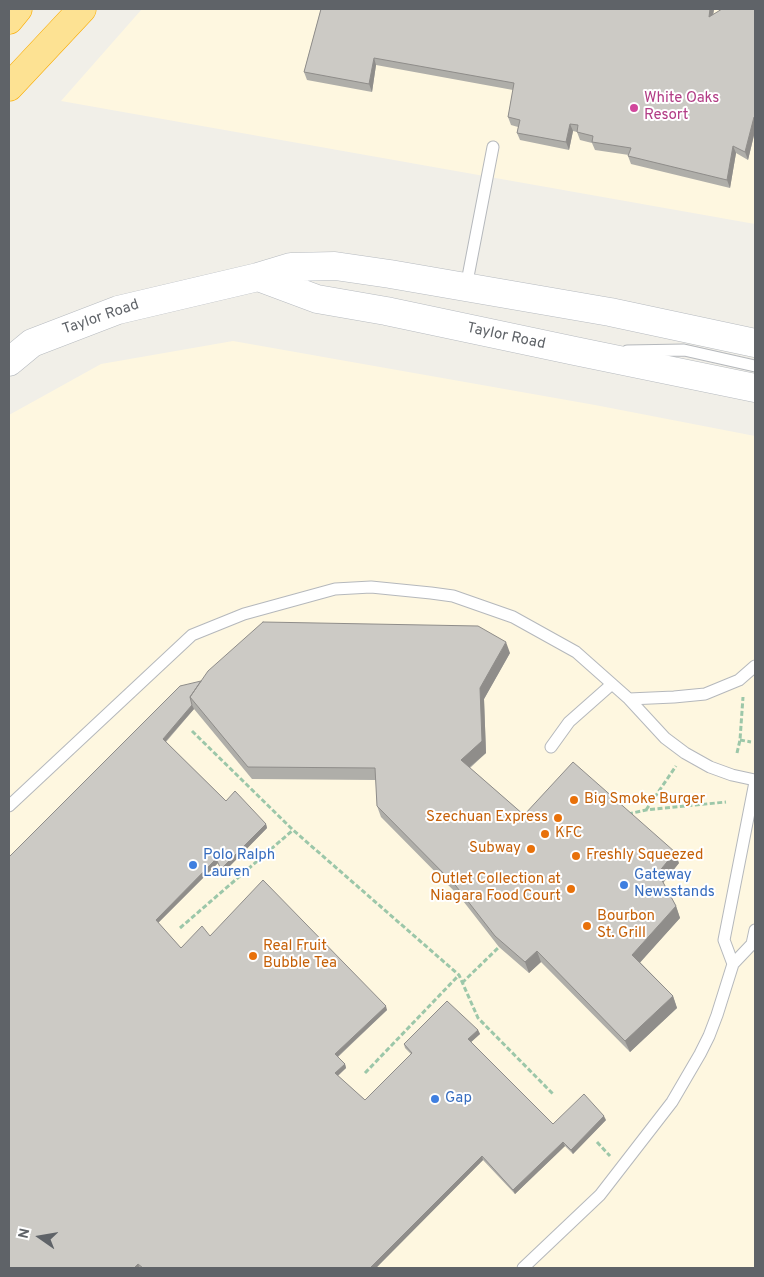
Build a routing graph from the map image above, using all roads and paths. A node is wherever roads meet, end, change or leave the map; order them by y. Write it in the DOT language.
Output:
graph roads {
  1 [pos="18,9"];
  2 [pos="82,9"];
  3 [pos="9,20"];
  4 [pos="9,87"];
  5 [pos="493,147"];
  6 [pos="258,277"];
  7 [pos="466,287"];
  8 [pos="755,343"];
  9 [pos="575,352"];
  10 [pos="9,362"];
  11 [pos="755,366"];
  12 [pos="755,388"];
  13 [pos="755,666"];
  14 [pos="612,684"];
  15 [pos="744,689"];
  16 [pos="629,699"];
  17 [pos="192,731"];
  18 [pos="740,740"];
  19 [pos="751,742"];
  20 [pos="551,747"];
  21 [pos="685,753"];
  22 [pos="737,753"];
  23 [pos="755,781"];
  24 [pos="726,802"];
  25 [pos="9,806"];
  26 [pos="646,810"];
  27 [pos="624,815"];
  28 [pos="293,830"];
  29 [pos="180,928"];
  30 [pos="755,930"];
  31 [pos="505,941"];
  32 [pos="733,964"];
  33 [pos="459,975"];
  34 [pos="462,983"];
  35 [pos="364,1073"];
  36 [pos="553,1094"];
  37 [pos="523,1268"];
  1 -- 3 [label="highway"];
  2 -- 4 [label="highway"];
  5 -- 7 [label="lane"];
  6 -- 7 [label="main road, Taylor Road"];
  6 -- 9 [label="main road, Taylor Road"];
  6 -- 10 [label="main road, Taylor Road"];
  7 -- 8 [label="main road, Taylor Road"];
  9 -- 11 [label="lane"];
  9 -- 12 [label="main road, Taylor Road"];
  13 -- 16 [label="lane"];
  14 -- 16 [label="lane"];
  14 -- 20 [label="lane"];
  14 -- 25 [label="lane"];
  15 -- 18 [label="path"];
  16 -- 21 [label="lane"];
  17 -- 28 [label="path"];
  18 -- 19 [label="path"];
  18 -- 22 [label="path"];
  21 -- 23 [label="lane"];
  21 -- 26 [label="path"];
  23 -- 32 [label="lane"];
  24 -- 26 [label="path"];
  26 -- 27 [label="path"];
  28 -- 29 [label="path"];
  28 -- 33 [label="path"];
  30 -- 32 [label="lane"];
  31 -- 34 [label="path"];
  32 -- 37 [label="lane"];
  33 -- 34 [label="path"];
  33 -- 35 [label="path"];
  34 -- 36 [label="path"];
}
